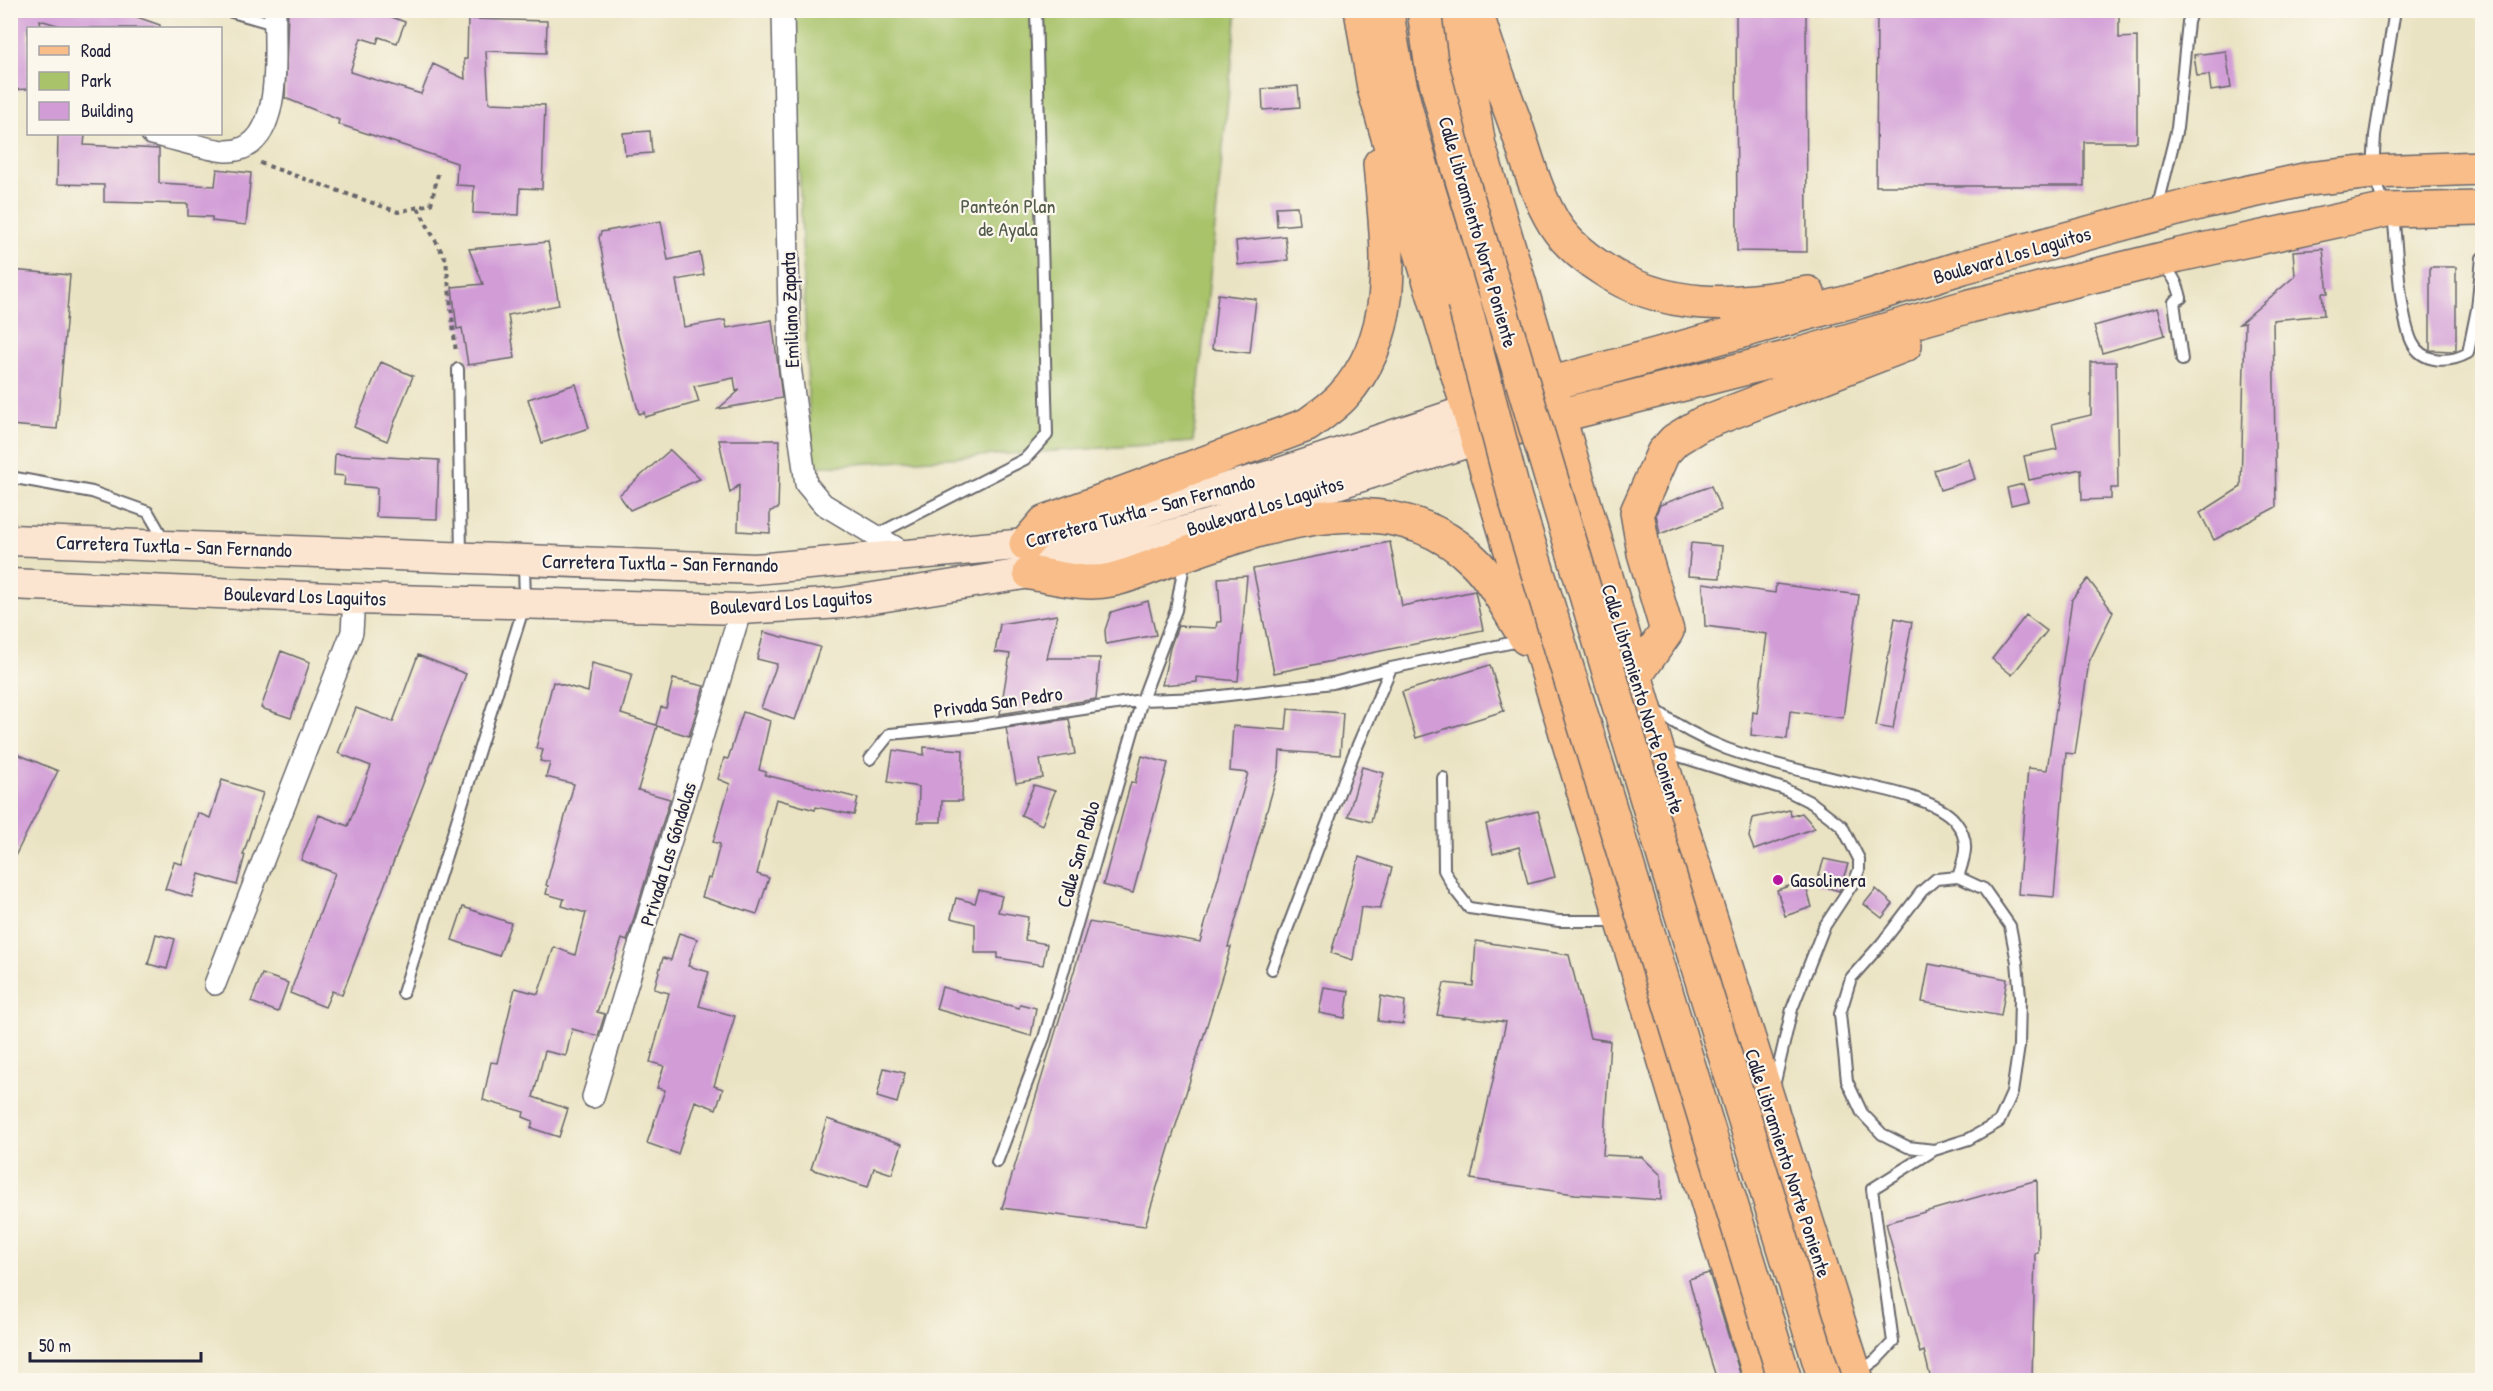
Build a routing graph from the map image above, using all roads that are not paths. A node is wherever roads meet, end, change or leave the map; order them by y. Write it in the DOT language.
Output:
graph roads {
  1 [pos="225,10"];
  2 [pos="783,10"];
  3 [pos="1036,10"];
  4 [pos="1361,10"];
  5 [pos="1388,10"];
  6 [pos="1424,10"];
  7 [pos="1457,10"];
  8 [pos="1476,10"];
  9 [pos="2193,10"];
  10 [pos="2395,10"];
  11 [pos="274,17"];
  12 [pos="1374,88"];
  13 [pos="157,135"];
  14 [pos="2482,168"];
  15 [pos="2373,172"];
  16 [pos="2482,208"];
  17 [pos="2390,210"];
  18 [pos="2155,215"];
  19 [pos="2482,258"];
  20 [pos="2155,262"];
  21 [pos="1963,267"];
  22 [pos="1970,306"];
  23 [pos="2182,360"];
  24 [pos="458,369"];
  25 [pos="1549,384"];
  26 [pos="1558,416"];
  27 [pos="1473,424"];
  28 [pos="10,477"];
  29 [pos="874,536"];
  30 [pos="10,540"];
  31 [pos="168,546"];
  32 [pos="1186,554"];
  33 [pos="908,555"];
  34 [pos="461,557"];
  35 [pos="1028,559"];
  36 [pos="524,560"];
  37 [pos="10,584"];
  38 [pos="354,599"];
  39 [pos="525,603"];
  40 [pos="741,609"];
  41 [pos="1527,640"];
  42 [pos="1391,668"];
  43 [pos="1549,674"];
  44 [pos="1640,689"];
  45 [pos="1142,700"];
  46 [pos="1657,749"];
  47 [pos="870,759"];
  48 [pos="1443,778"];
  49 [pos="1958,877"];
  50 [pos="1623,921"];
  51 [pos="1272,969"];
  52 [pos="215,984"];
  53 [pos="403,993"];
  54 [pos="593,1097"];
  55 [pos="1770,1107"];
  56 [pos="1934,1150"];
  57 [pos="997,1162"];
  58 [pos="1846,1379"];
  59 [pos="1761,1380"];
  60 [pos="1785,1380"];
  1 -- 11 [label="lane"];
  2 -- 29 [label="street, Emiliano Zapata"];
  3 -- 29 [label="lane"];
  4 -- 12 [label="main road"];
  5 -- 60 [label="main road, Calle Libramiento Norte Poniente, bridge"];
  6 -- 58 [label="main road, Calle Libramiento Norte Poniente, bridge"];
  7 -- 25 [label="main road, Calle Libramiento Norte Poniente"];
  8 -- 21 [label="main road"];
  9 -- 18 [label="lane"];
  10 -- 15 [label="lane"];
  11 -- 13 [label="street"];
  12 -- 27 [label="main road"];
  12 -- 35 [label="main road"];
  14 -- 15 [label="main road, Boulevard Los Laguitos"];
  15 -- 17 [label="lane"];
  15 -- 18 [label="main road, Boulevard Los Laguitos"];
  16 -- 17 [label="main road, Boulevard Los Laguitos"];
  17 -- 19 [label="lane"];
  17 -- 20 [label="main road, Boulevard Los Laguitos"];
  18 -- 21 [label="main road, Boulevard Los Laguitos"];
  20 -- 22 [label="main road, Boulevard Los Laguitos"];
  20 -- 23 [label="lane"];
  21 -- 25 [label="main road, Boulevard Los Laguitos"];
  22 -- 26 [label="main road, Boulevard Los Laguitos"];
  22 -- 44 [label="main road"];
  24 -- 34 [label="lane"];
  25 -- 26 [label="main road, Calle Libramiento Norte Poniente"];
  25 -- 27 [label="main road, Boulevard Los Laguitos"];
  26 -- 27 [label="main road, Boulevard Los Laguitos"];
  26 -- 44 [label="main road, Calle Libramiento Norte Poniente"];
  27 -- 35 [label="main road, Boulevard Los Laguitos"];
  27 -- 43 [label="main road"];
  28 -- 31 [label="lane"];
  29 -- 33 [label="street, Emiliano Zapata"];
  30 -- 31 [label="main road, Carretera Tuxtla - San Fernando"];
  31 -- 34 [label="main road, Carretera Tuxtla - San Fernando"];
  32 -- 35 [label="main road"];
  32 -- 41 [label="main road"];
  32 -- 45 [label="lane, Calle San Pablo"];
  33 -- 35 [label="main road, Carretera Tuxtla - San Fernando"];
  33 -- 36 [label="main road, Carretera Tuxtla - San Fernando"];
  34 -- 36 [label="main road, Carretera Tuxtla - San Fernando"];
  35 -- 40 [label="main road, Boulevard Los Laguitos"];
  36 -- 39 [label="lane"];
  37 -- 38 [label="main road, Boulevard Los Laguitos"];
  38 -- 39 [label="main road, Boulevard Los Laguitos"];
  38 -- 52 [label="street"];
  39 -- 40 [label="main road, Boulevard Los Laguitos"];
  39 -- 53 [label="lane"];
  40 -- 54 [label="street, Privada Las Góndolas"];
  41 -- 42 [label="lane, Privada San Pedro"];
  41 -- 43 [label="main road"];
  42 -- 45 [label="lane, Privada San Pedro"];
  42 -- 51 [label="lane"];
  43 -- 50 [label="main road"];
  44 -- 46 [label="main road, Calle Libramiento Norte Poniente"];
  44 -- 49 [label="lane"];
  45 -- 47 [label="lane, Privada San Pedro"];
  45 -- 57 [label="lane, Calle San Pablo"];
  46 -- 55 [label="main road, Calle Libramiento Norte Poniente"];
  46 -- 55 [label="lane"];
  48 -- 50 [label="lane"];
  49 -- 56 [label="lane"];
  49 -- 56 [label="lane"];
  50 -- 59 [label="main road"];
  55 -- 58 [label="main road, Calle Libramiento Norte Poniente"];
  56 -- 58 [label="lane"];
}
